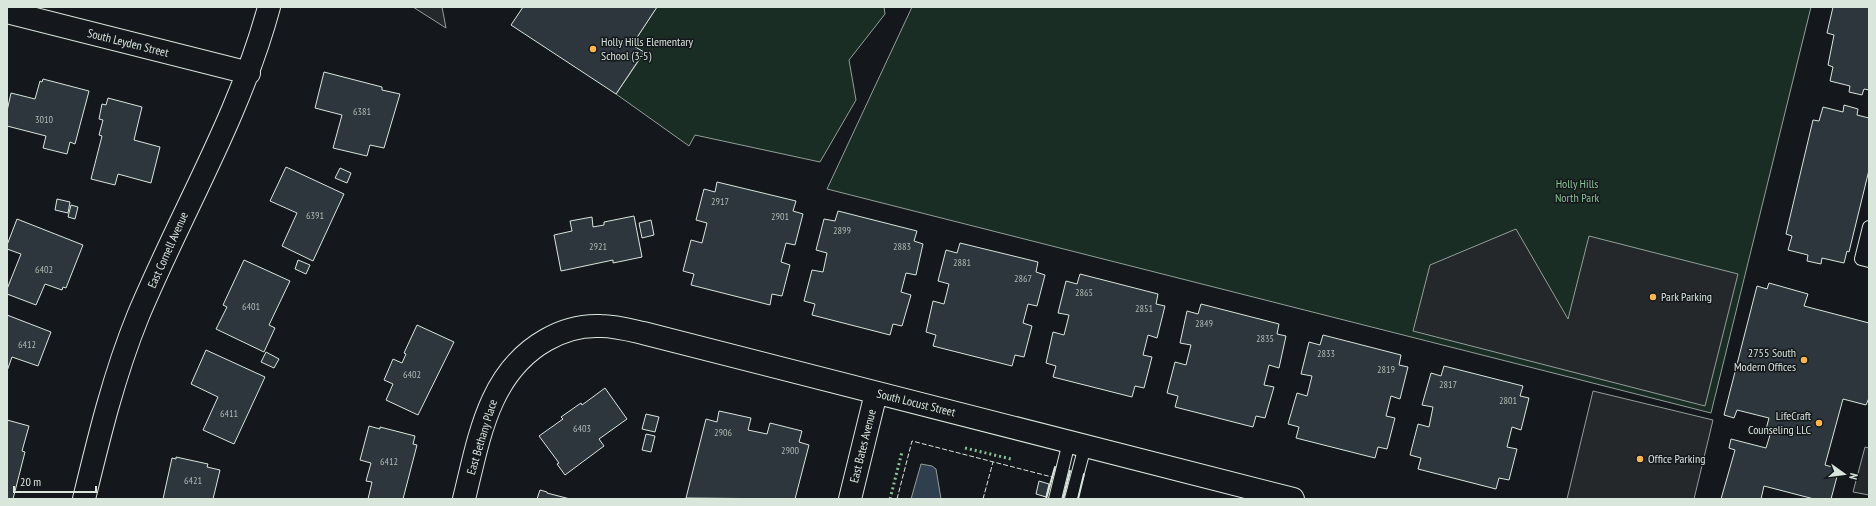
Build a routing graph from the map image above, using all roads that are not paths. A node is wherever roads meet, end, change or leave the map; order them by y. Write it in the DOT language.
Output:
graph roads {
  1 [pos="269,7"];
  2 [pos="7,12"];
  3 [pos="249,73"];
  4 [pos="1869,227"];
  5 [pos="1869,261"];
  6 [pos="540,344"];
  7 [pos="876,393"];
  8 [pos="1077,444"];
  9 [pos="84,499"];
  10 [pos="464,499"];
  11 [pos="850,499"];
  12 [pos="1055,499"];
  13 [pos="1071,499"];
  14 [pos="1293,499"];
  1 -- 3 [label="street, East Cornell Avenue"];
  2 -- 3 [label="street, South Leyden Street"];
  3 -- 9 [label="street, East Cornell Avenue"];
  4 -- 5 [label="lane"];
  6 -- 7 [label="street, South Locust Street"];
  6 -- 10 [label="street, East Bethany Place"];
  7 -- 8 [label="street, South Locust Street"];
  7 -- 11 [label="street, East Bates Avenue"];
  8 -- 12 [label="lane"];
  8 -- 13 [label="lane"];
  8 -- 14 [label="street, South Locust Street"];
}
